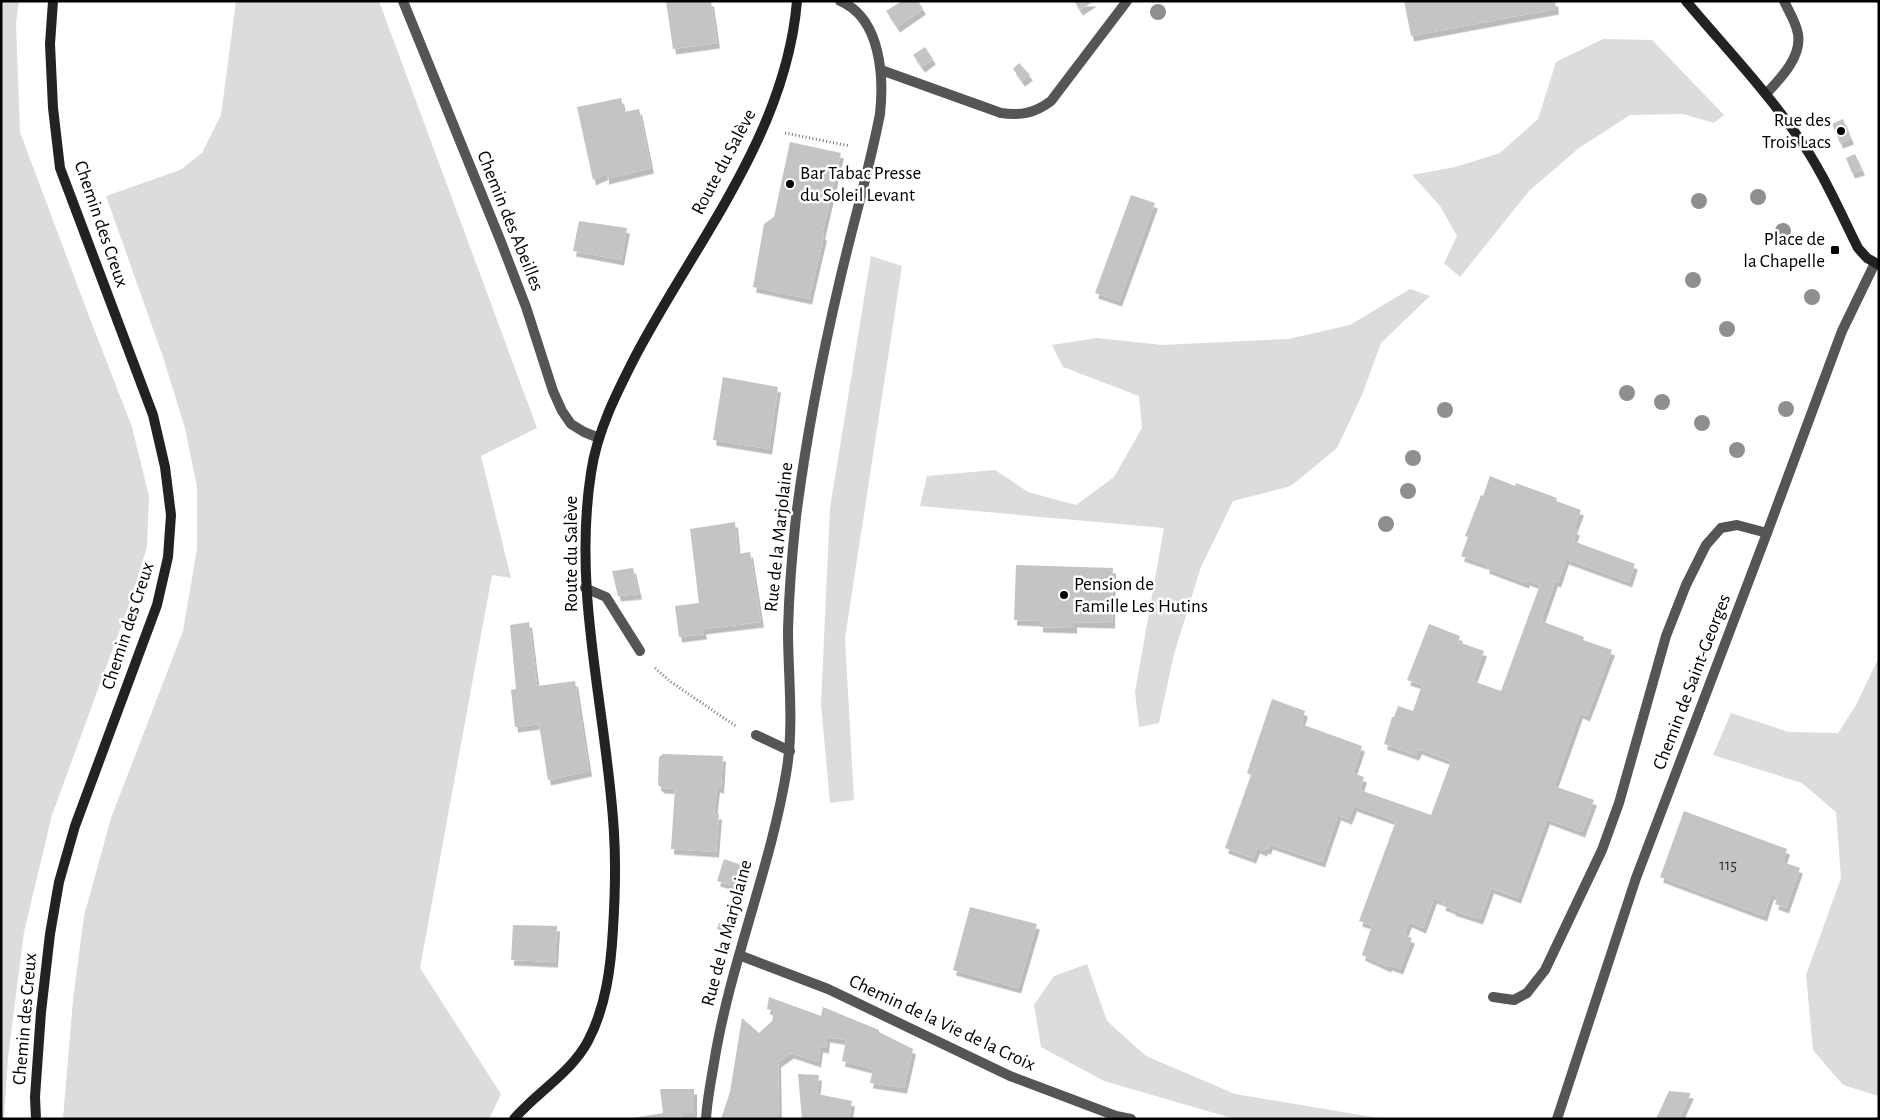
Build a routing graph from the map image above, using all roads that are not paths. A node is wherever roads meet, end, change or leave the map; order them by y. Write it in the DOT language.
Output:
graph roads {
  1 [pos="53,1"];
  2 [pos="403,1"];
  3 [pos="797,1"];
  4 [pos="840,1"];
  5 [pos="1127,1"];
  6 [pos="1686,1"];
  7 [pos="1784,1"];
  8 [pos="881,70"];
  9 [pos="1766,94"];
  10 [pos="1877,264"];
  11 [pos="599,438"];
  12 [pos="1767,533"];
  13 [pos="586,588"];
  14 [pos="640,651"];
  15 [pos="756,735"];
  16 [pos="790,751"];
  17 [pos="739,955"];
  18 [pos="1493,997"];
  19 [pos="36,1119"];
  20 [pos="514,1119"];
  21 [pos="706,1119"];
  22 [pos="1131,1119"];
  23 [pos="1557,1119"];
  1 -- 19 [label="street, Chemin des Creux"];
  2 -- 11 [label="street, Chemin des Abeilles"];
  3 -- 11 [label="street, Route du Salève"];
  4 -- 8 [label="street, Rue de la Marjolaine"];
  5 -- 8 [label="street"];
  6 -- 9 [label="street"];
  7 -- 9 [label="street"];
  8 -- 16 [label="street, Rue de la Marjolaine"];
  9 -- 10 [label="street"];
  10 -- 12 [label="street, Chemin de Saint-Georges"];
  11 -- 13 [label="street, Route du Salève"];
  12 -- 18 [label="street"];
  12 -- 23 [label="street, Chemin de Saint-Georges"];
  13 -- 14 [label="street"];
  13 -- 20 [label="street, Route du Salève"];
  15 -- 16 [label="street"];
  16 -- 17 [label="street, Rue de la Marjolaine"];
  17 -- 21 [label="street, Rue de la Marjolaine"];
  17 -- 22 [label="street, Chemin de la Vie de la Croix"];
}
